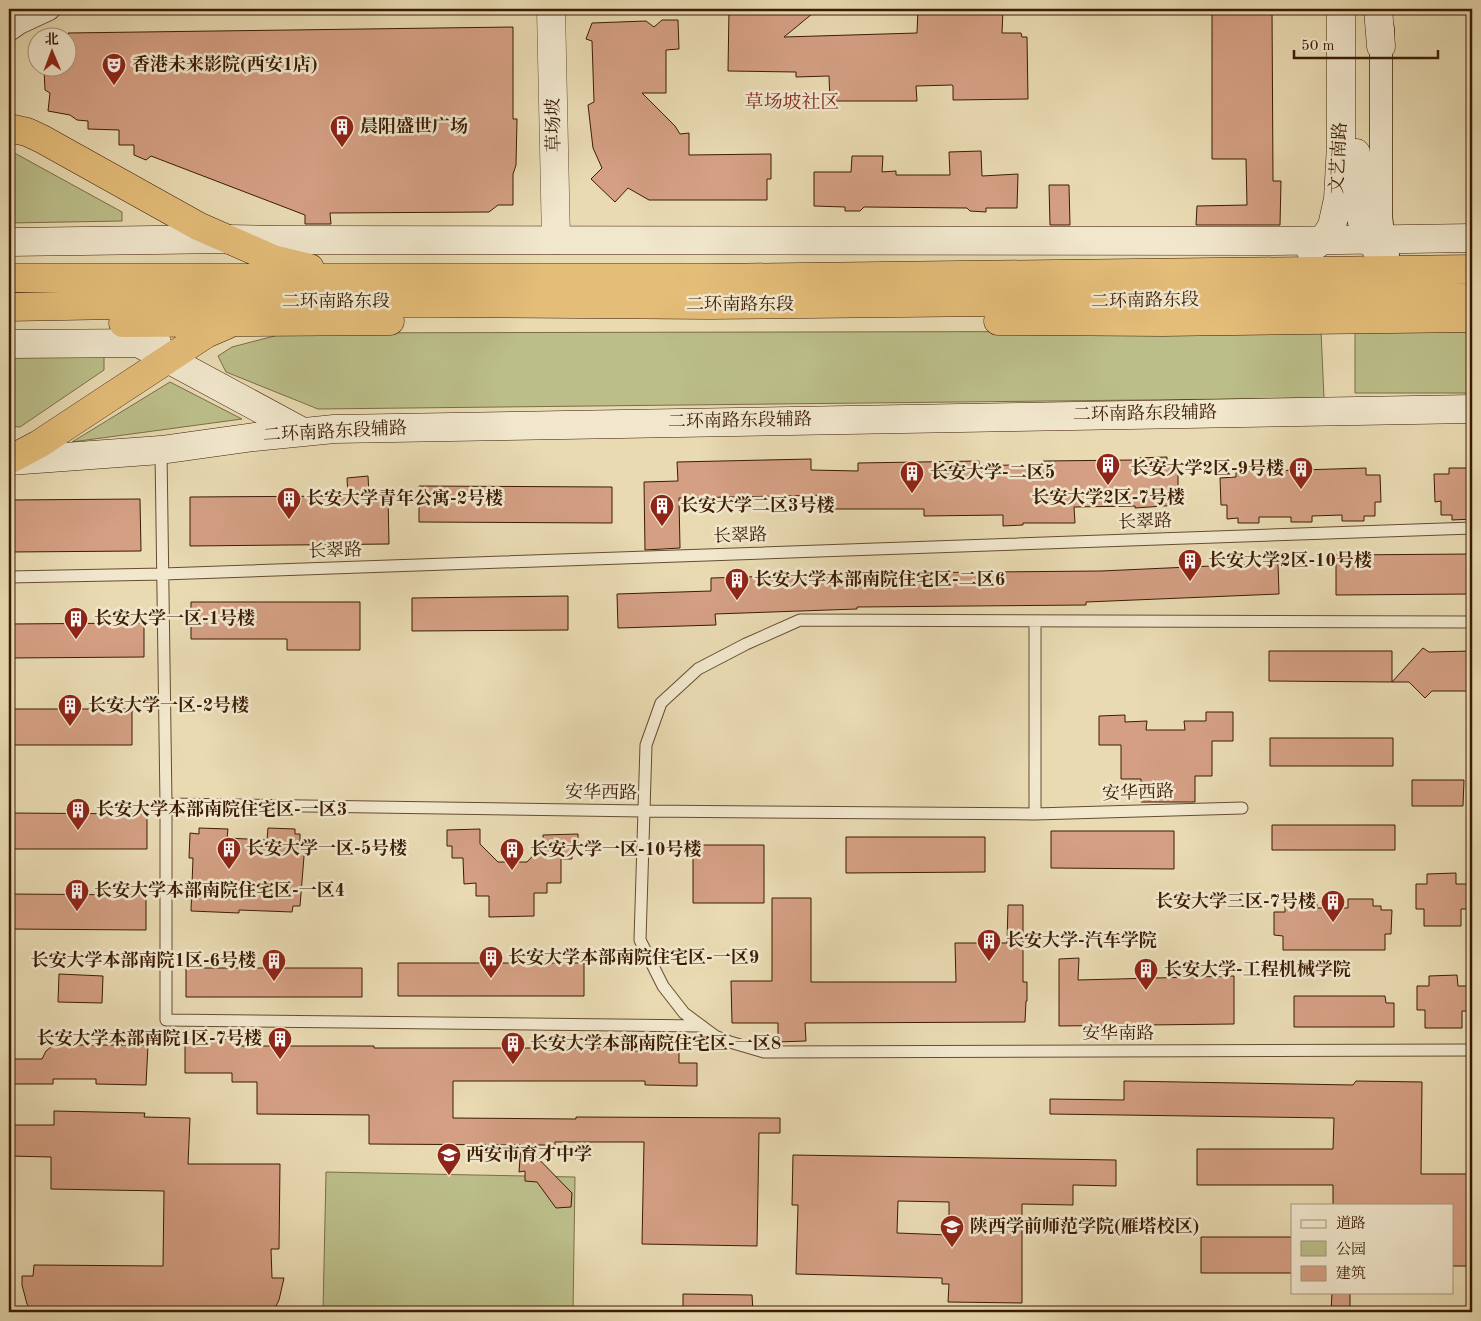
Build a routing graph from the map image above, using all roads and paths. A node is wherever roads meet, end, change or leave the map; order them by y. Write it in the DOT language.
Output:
graph roads {
  1 [pos="49,9"];
  2 [pos="552,9"];
  3 [pos="1342,9"];
  4 [pos="1355,9"];
  5 [pos="1378,9"];
  6 [pos="1385,9"];
  7 [pos="9,30"];
  8 [pos="1381,46"];
  9 [pos="9,128"];
  10 [pos="1472,238"];
  11 [pos="228,239"];
  12 [pos="1376,239"];
  13 [pos="556,240"];
  14 [pos="1323,240"];
  15 [pos="9,242"];
  16 [pos="1392,269"];
  17 [pos="1472,269"];
  18 [pos="1267,271"];
  19 [pos="9,278"];
  20 [pos="346,278"];
  21 [pos="1472,298"];
  22 [pos="430,303"];
  23 [pos="9,307"];
  24 [pos="1472,318"];
  25 [pos="9,322"];
  26 [pos="350,322"];
  27 [pos="231,323"];
  28 [pos="193,343"];
  29 [pos="9,344"];
  30 [pos="140,344"];
  31 [pos="169,360"];
  32 [pos="1472,409"];
  33 [pos="304,432"];
  34 [pos="161,450"];
  35 [pos="9,460"];
  36 [pos="1472,528"];
  37 [pos="163,574"];
  38 [pos="9,577"];
  39 [pos="1035,621"];
  40 [pos="1472,622"];
  41 [pos="166,804"];
  42 [pos="1242,808"];
  43 [pos="644,811"];
  44 [pos="1035,814"];
  45 [pos="702,1026"];
  46 [pos="1472,1050"];
  1 -- 7 [label="street"];
  2 -- 13 [label="main road, 草场坡"];
  3 -- 14 [label="main road, 文艺南路"];
  4 -- 12 [label="main road, 文艺南路"];
  5 -- 8 [label="main road"];
  6 -- 8 [label="street"];
  8 -- 12 [label="street"];
  9 -- 11 [label="highway"];
  10 -- 12 [label="main road"];
  11 -- 13 [label="main road"];
  11 -- 15 [label="main road"];
  11 -- 20 [label="highway"];
  12 -- 14 [label="main road"];
  12 -- 16 [label="main road, 文艺南路"];
  13 -- 14 [label="main road"];
  14 -- 18 [label="main road, 文艺南路"];
  16 -- 17 [label="highway, 二环南路东段"];
  16 -- 18 [label="highway, 二环南路东段"];
  18 -- 20 [label="highway, 二环南路东段"];
  19 -- 20 [label="highway, 二环南路东段"];
  21 -- 22 [label="highway, 二环南路东段"];
  22 -- 23 [label="highway, 二环南路东段"];
  22 -- 26 [label="highway"];
  24 -- 26 [label="highway"];
  25 -- 27 [label="highway"];
  26 -- 27 [label="highway"];
  27 -- 28 [label="highway"];
  28 -- 30 [label="main road"];
  28 -- 31 [label="highway"];
  29 -- 30 [label="main road"];
  30 -- 31 [label="main road"];
  31 -- 33 [label="main road"];
  31 -- 35 [label="highway"];
  32 -- 33 [label="main road, 二环南路东段辅路"];
  33 -- 34 [label="main road, 二环南路东段辅路"];
  34 -- 35 [label="main road, 二环南路东段辅路"];
  34 -- 37 [label="lane"];
  36 -- 37 [label="lane, 长翠路"];
  37 -- 38 [label="lane, 长翠路"];
  37 -- 41 [label="lane"];
  39 -- 40 [label="lane, 安华南路"];
  39 -- 43 [label="lane, 安华南路"];
  39 -- 44 [label="lane"];
  41 -- 43 [label="lane, 安华西路"];
  41 -- 45 [label="lane"];
  42 -- 44 [label="lane, 安华西路"];
  43 -- 44 [label="lane, 安华西路"];
  43 -- 45 [label="lane, 安华南路"];
  45 -- 46 [label="lane, 安华南路"];
}
